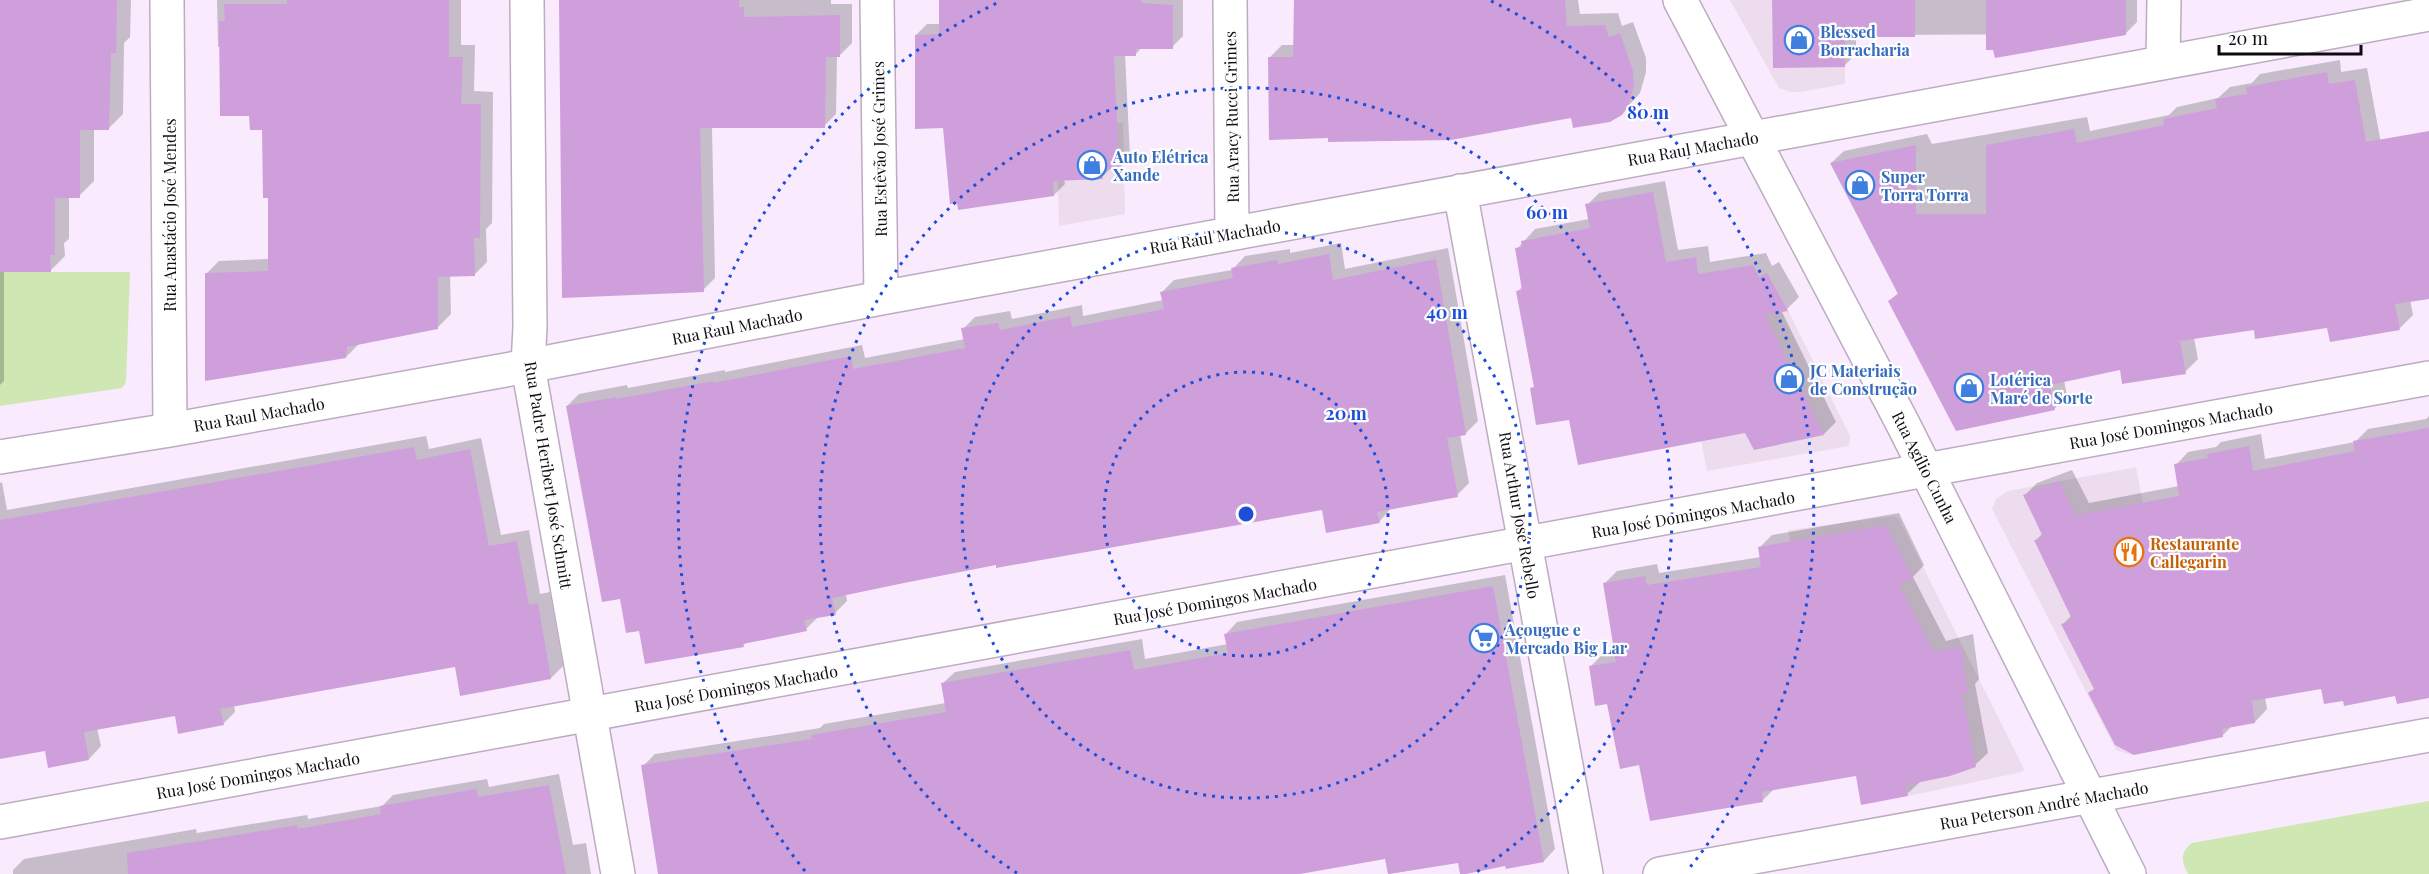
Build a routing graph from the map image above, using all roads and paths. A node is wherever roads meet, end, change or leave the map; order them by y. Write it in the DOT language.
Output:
graph roads {
  1 [pos="167,0"];
  2 [pos="527,0"];
  3 [pos="878,0"];
  4 [pos="1230,0"];
  5 [pos="1680,0"];
  6 [pos="2164,0"];
  7 [pos="2429,14"];
  8 [pos="2163,62"];
  9 [pos="1754,137"];
  10 [pos="1460,191"];
  11 [pos="1232,233"];
  12 [pos="880,298"];
  13 [pos="528,366"];
  14 [pos="2429,378"];
  15 [pos="170,430"];
  16 [pos="0,457"];
  17 [pos="1926,470"];
  18 [pos="1525,544"];
  19 [pos="590,714"];
  20 [pos="2429,735"];
  21 [pos="2091,796"];
  22 [pos="0,822"];
  23 [pos="618,874"];
  24 [pos="1586,874"];
  25 [pos="1660,874"];
  26 [pos="2129,874"];
  1 -- 15 [label="street, Rua Anastácio José Mendes"];
  2 -- 13 [label="street, Rua Padre Heribert José Schmitt"];
  3 -- 12 [label="street, Rua Estêvão José Grimes"];
  4 -- 11 [label="street, Rua Aracy Rucci Grimes"];
  5 -- 9 [label="street, Rua Agílio Cunha"];
  6 -- 8 [label="street"];
  7 -- 8 [label="street, Rua Raul Machado"];
  8 -- 9 [label="street, Rua Raul Machado"];
  9 -- 10 [label="street, Rua Raul Machado"];
  9 -- 17 [label="street, Rua Agílio Cunha"];
  10 -- 11 [label="street, Rua Raul Machado"];
  10 -- 18 [label="street, Rua Arthur José Rebello"];
  11 -- 12 [label="street, Rua Raul Machado"];
  12 -- 13 [label="street, Rua Raul Machado"];
  13 -- 15 [label="street, Rua Raul Machado"];
  13 -- 19 [label="street, Rua Padre Heribert José Schmitt"];
  14 -- 17 [label="street, Rua José Domingos Machado"];
  15 -- 16 [label="street, Rua Raul Machado"];
  17 -- 18 [label="street, Rua José Domingos Machado"];
  17 -- 21 [label="street, Rua Agílio Cunha"];
  18 -- 19 [label="street, Rua José Domingos Machado"];
  18 -- 24 [label="street, Rua Arthur José Rebello"];
  19 -- 22 [label="street, Rua José Domingos Machado"];
  19 -- 23 [label="street, Rua Padre Heribert José Schmitt"];
  20 -- 21 [label="street, Rua Peterson André Machado"];
  21 -- 25 [label="street, Rua Peterson André Machado"];
  21 -- 26 [label="street, Rua Agílio Cunha"];
}
